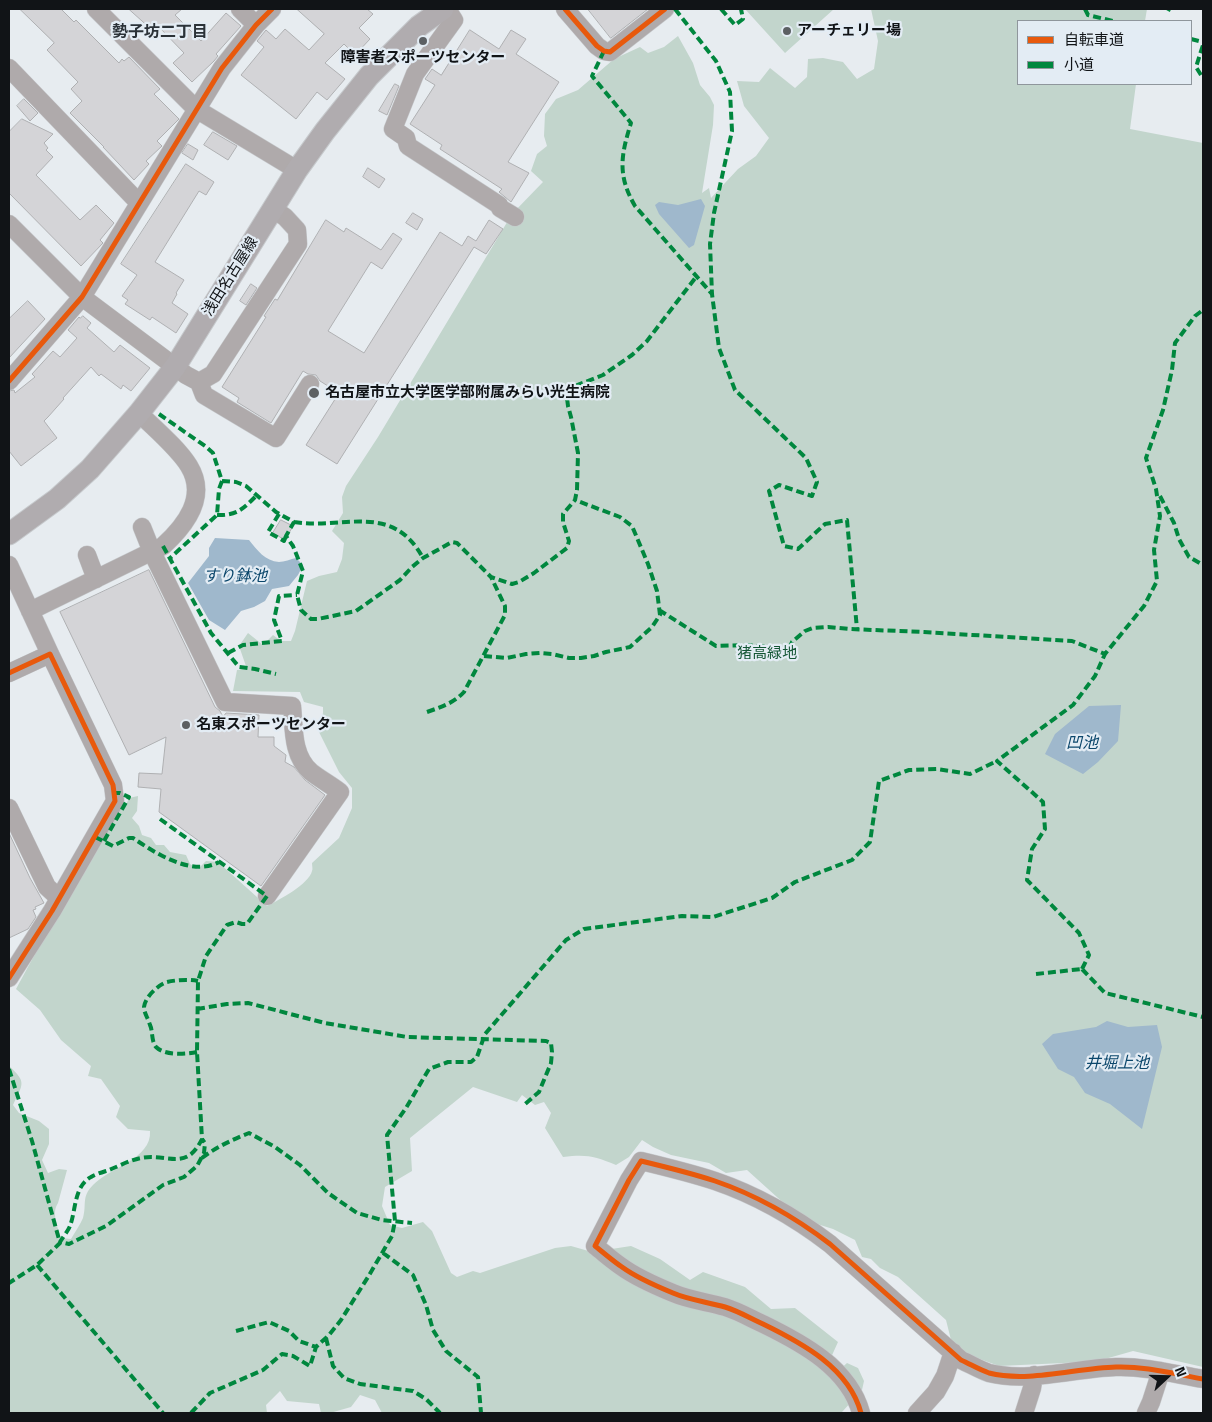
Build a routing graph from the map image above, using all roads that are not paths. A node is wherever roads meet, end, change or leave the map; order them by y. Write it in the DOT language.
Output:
graph roads {
  1 [pos="96,9"];
  2 [pos="240,9"];
  3 [pos="272,9"];
  4 [pos="443,9"];
  5 [pos="447,9"];
  6 [pos="565,9"];
  7 [pos="665,9"];
  8 [pos="256,24"];
  9 [pos="9,68"];
  10 [pos="196,109"];
  11 [pos="297,170"];
  12 [pos="139,203"];
  13 [pos="273,209"];
  14 [pos="515,217"];
  15 [pos="9,224"];
  16 [pos="82,296"];
  17 [pos="176,367"];
  18 [pos="9,381"];
  19 [pos="200,382"];
  20 [pos="310,384"];
  21 [pos="139,413"];
  22 [pos="142,527"];
  23 [pos="9,534"];
  24 [pos="152,552"];
  25 [pos="86,555"];
  26 [pos="9,565"];
  27 [pos="96,579"];
  28 [pos="30,611"];
  29 [pos="50,654"];
  30 [pos="9,673"];
  31 [pos="9,808"];
  32 [pos="267,896"];
  33 [pos="59,898"];
  34 [pos="9,978"];
  35 [pos="953,1352"];
  36 [pos="1161,1371"];
  37 [pos="1034,1375"];
  38 [pos="1203,1379"];
  39 [pos="862,1413"];
  40 [pos="917,1413"];
  41 [pos="1024,1413"];
  42 [pos="1146,1413"];
  1 -- 10 [label="street"];
  2 -- 8 [label="street"];
  3 -- 8 [label="street"];
  4 -- 11 [label="main road, 浅田名古屋線"];
  5 -- 14 [label="street"];
  6 -- 7 [label="street"];
  8 -- 10 [label="street"];
  9 -- 12 [label="street"];
  10 -- 11 [label="street"];
  10 -- 12 [label="street"];
  11 -- 13 [label="main road, 浅田名古屋線"];
  12 -- 16 [label="street"];
  13 -- 17 [label="main road, 浅田名古屋線"];
  13 -- 19 [label="street"];
  15 -- 16 [label="street"];
  16 -- 17 [label="street"];
  16 -- 18 [label="street"];
  17 -- 19 [label="street"];
  17 -- 21 [label="main road, 浅田名古屋線"];
  19 -- 20 [label="street"];
  21 -- 23 [label="main road, 浅田名古屋線"];
  21 -- 24 [label="street"];
  22 -- 24 [label="street"];
  24 -- 27 [label="street"];
  24 -- 32 [label="street"];
  25 -- 27 [label="street"];
  26 -- 28 [label="street"];
  27 -- 28 [label="street"];
  28 -- 29 [label="street"];
  29 -- 30 [label="street"];
  29 -- 33 [label="street"];
  31 -- 33 [label="street"];
  33 -- 34 [label="street"];
  35 -- 37 [label="street"];
  35 -- 39 [label="street"];
  35 -- 40 [label="street"];
  36 -- 37 [label="street"];
  36 -- 38 [label="street"];
  36 -- 42 [label="street"];
  37 -- 41 [label="street"];
}
